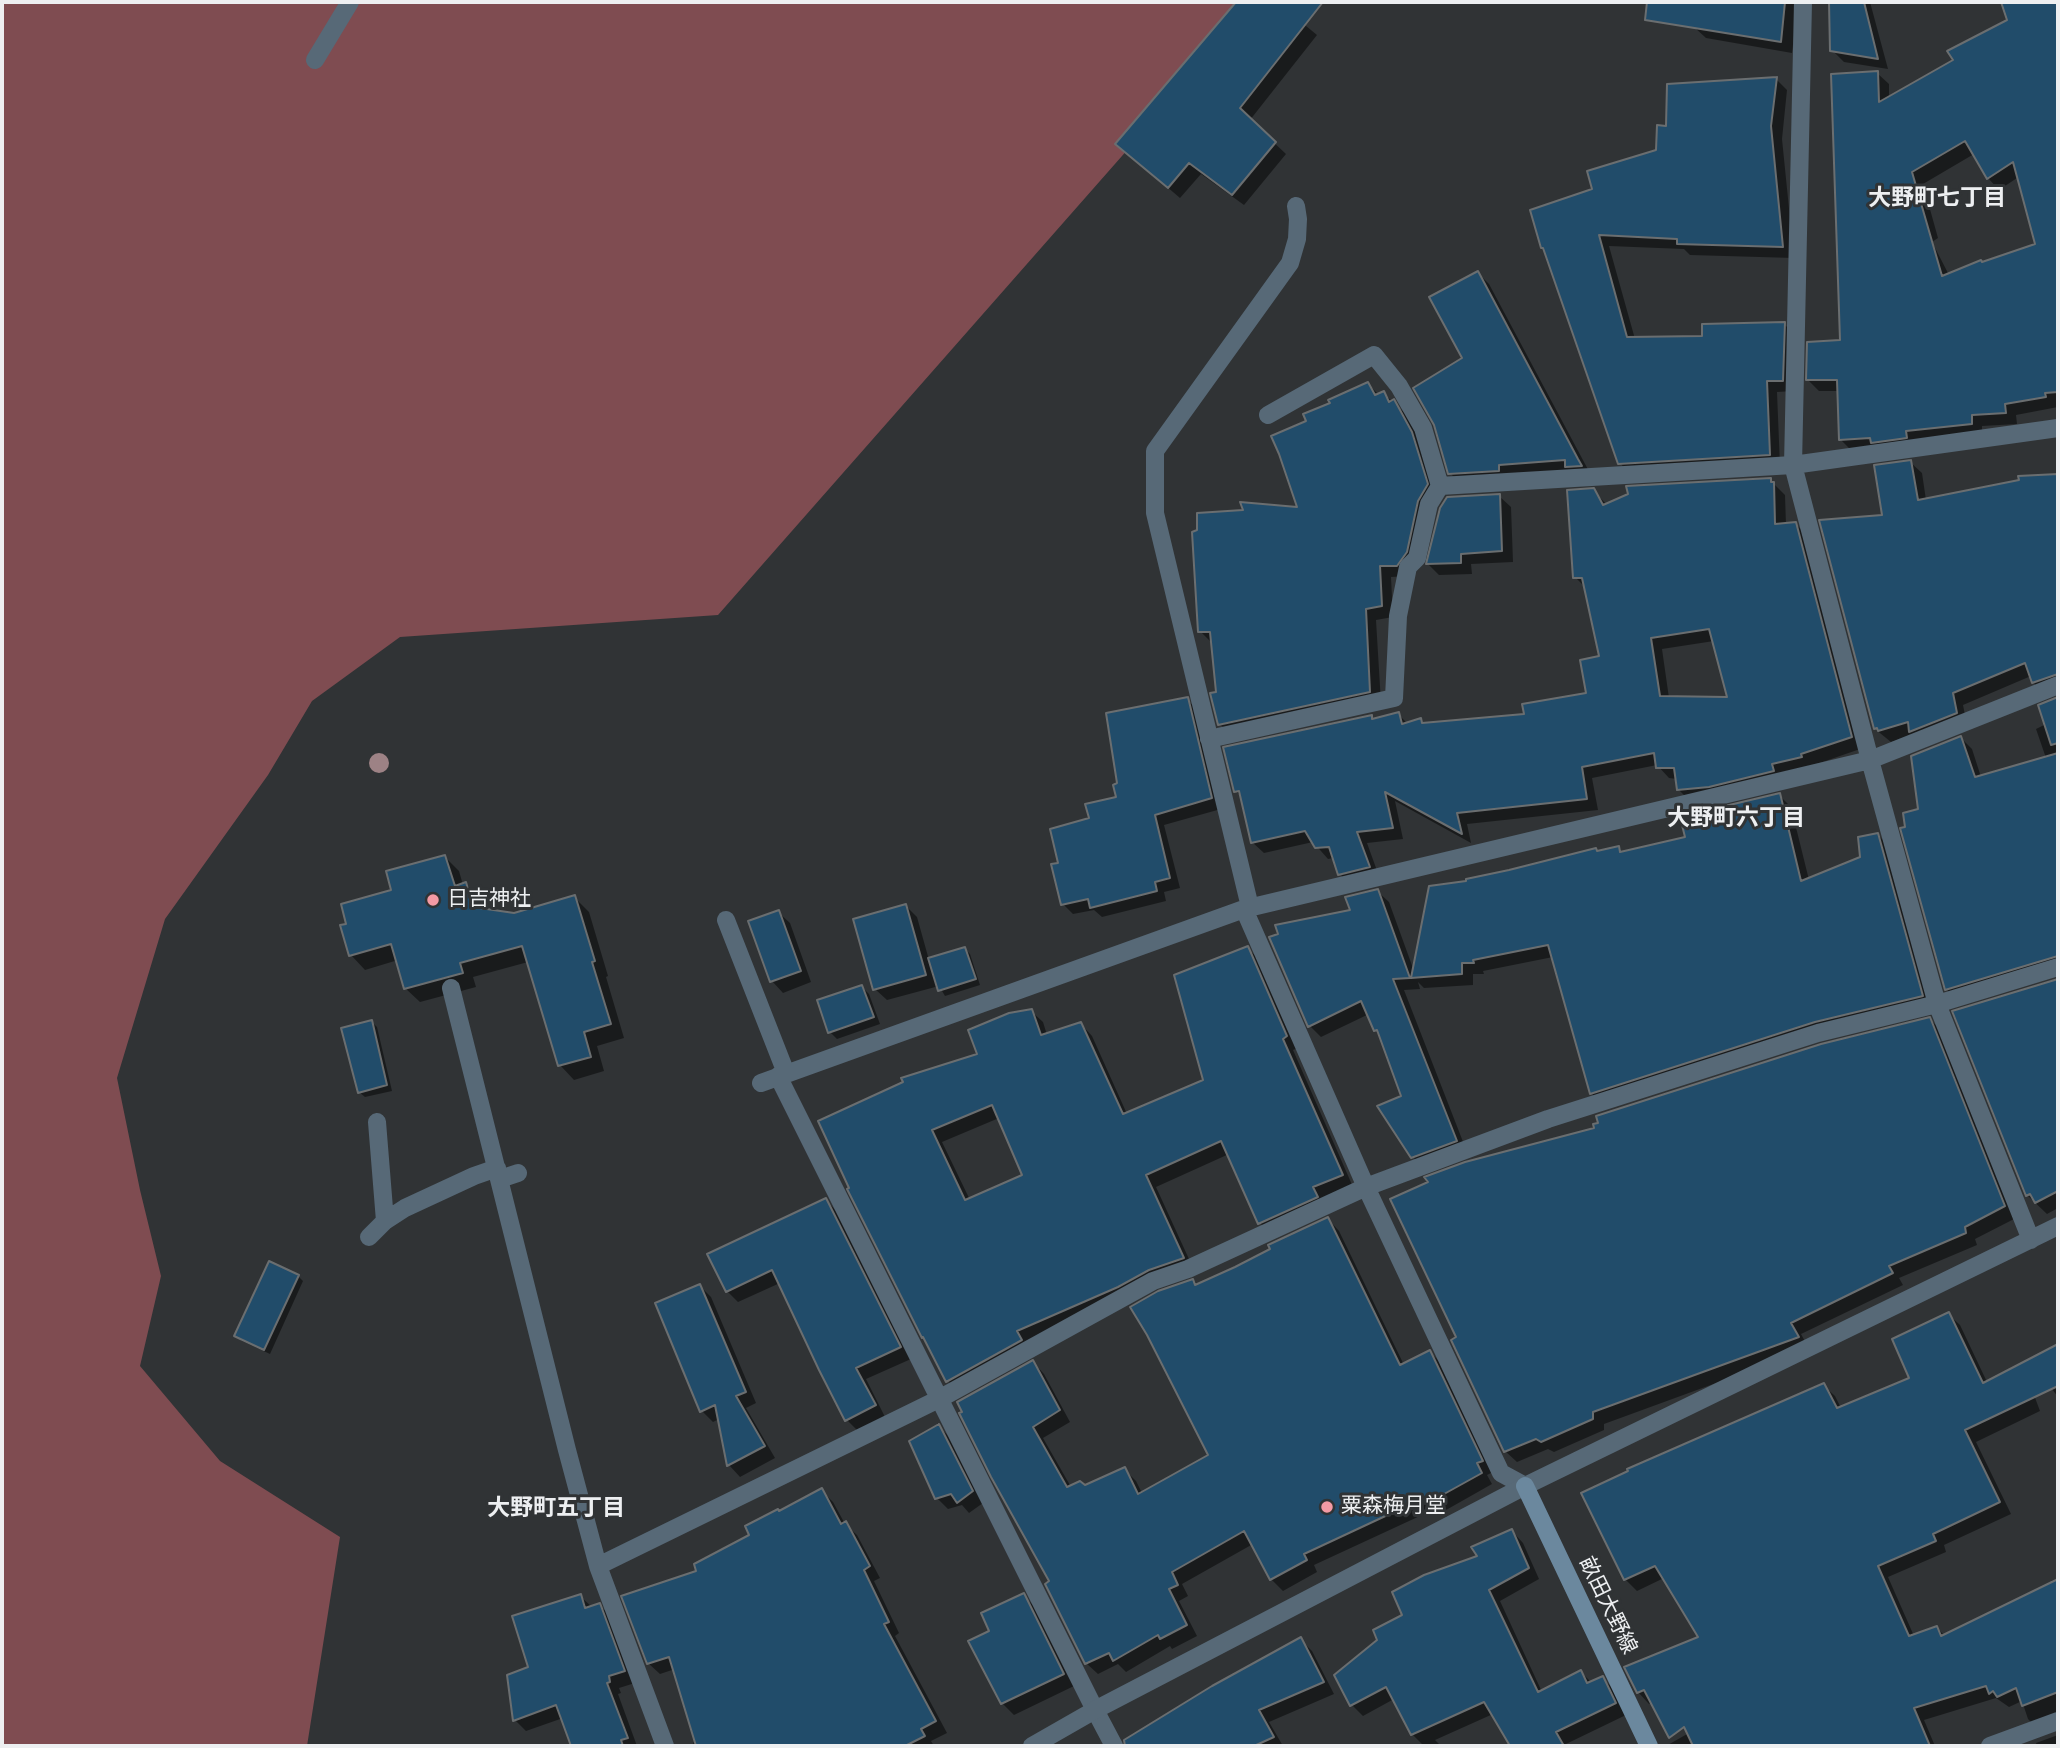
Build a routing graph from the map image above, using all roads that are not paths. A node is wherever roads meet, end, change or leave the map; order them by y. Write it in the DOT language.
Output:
graph roads {
  1 [pos="350,2"];
  2 [pos="1803,2"];
  3 [pos="315,61"];
  4 [pos="1296,206"];
  5 [pos="1268,415"];
  6 [pos="2058,428"];
  7 [pos="1793,465"];
  8 [pos="1440,486"];
  9 [pos="2058,685"];
  10 [pos="1209,739"];
  11 [pos="1870,760"];
  12 [pos="1247,908"];
  13 [pos="726,920"];
  14 [pos="2058,967"];
  15 [pos="451,988"];
  16 [pos="1937,1004"];
  17 [pos="782,1074"];
  18 [pos="761,1083"];
  19 [pos="377,1122"];
  20 [pos="518,1173"];
  21 [pos="498,1174"];
  22 [pos="1366,1187"];
  23 [pos="385,1221"];
  24 [pos="2058,1226"];
  25 [pos="369,1237"];
  26 [pos="2031,1240"];
  27 [pos="939,1399"];
  28 [pos="1525,1486"];
  29 [pos="598,1566"];
  30 [pos="1095,1710"];
  31 [pos="2058,1721"];
  32 [pos="665,1746"];
  33 [pos="1032,1746"];
  34 [pos="1114,1746"];
  35 [pos="1649,1746"];
  36 [pos="1990,1746"];
  1 -- 3 [label="street"];
  2 -- 7 [label="street"];
  4 -- 10 [label="street"];
  5 -- 8 [label="street"];
  6 -- 7 [label="street"];
  7 -- 8 [label="street"];
  7 -- 11 [label="street"];
  8 -- 10 [label="street"];
  9 -- 11 [label="street"];
  10 -- 12 [label="street"];
  11 -- 12 [label="street"];
  11 -- 16 [label="street"];
  12 -- 17 [label="street"];
  12 -- 22 [label="street"];
  13 -- 17 [label="street"];
  14 -- 16 [label="street"];
  15 -- 21 [label="street"];
  16 -- 22 [label="street"];
  16 -- 26 [label="street"];
  17 -- 18 [label="street"];
  17 -- 27 [label="street"];
  19 -- 23 [label="street"];
  20 -- 21 [label="street"];
  21 -- 23 [label="street"];
  21 -- 29 [label="street"];
  22 -- 27 [label="street"];
  22 -- 28 [label="street"];
  23 -- 25 [label="street"];
  24 -- 26 [label="street"];
  26 -- 28 [label="street"];
  27 -- 29 [label="street"];
  27 -- 30 [label="street"];
  28 -- 30 [label="street"];
  28 -- 35 [label="main road, 畝田大野線"];
  29 -- 32 [label="street"];
  30 -- 33 [label="street"];
  30 -- 34 [label="street"];
  31 -- 36 [label="street"];
}
